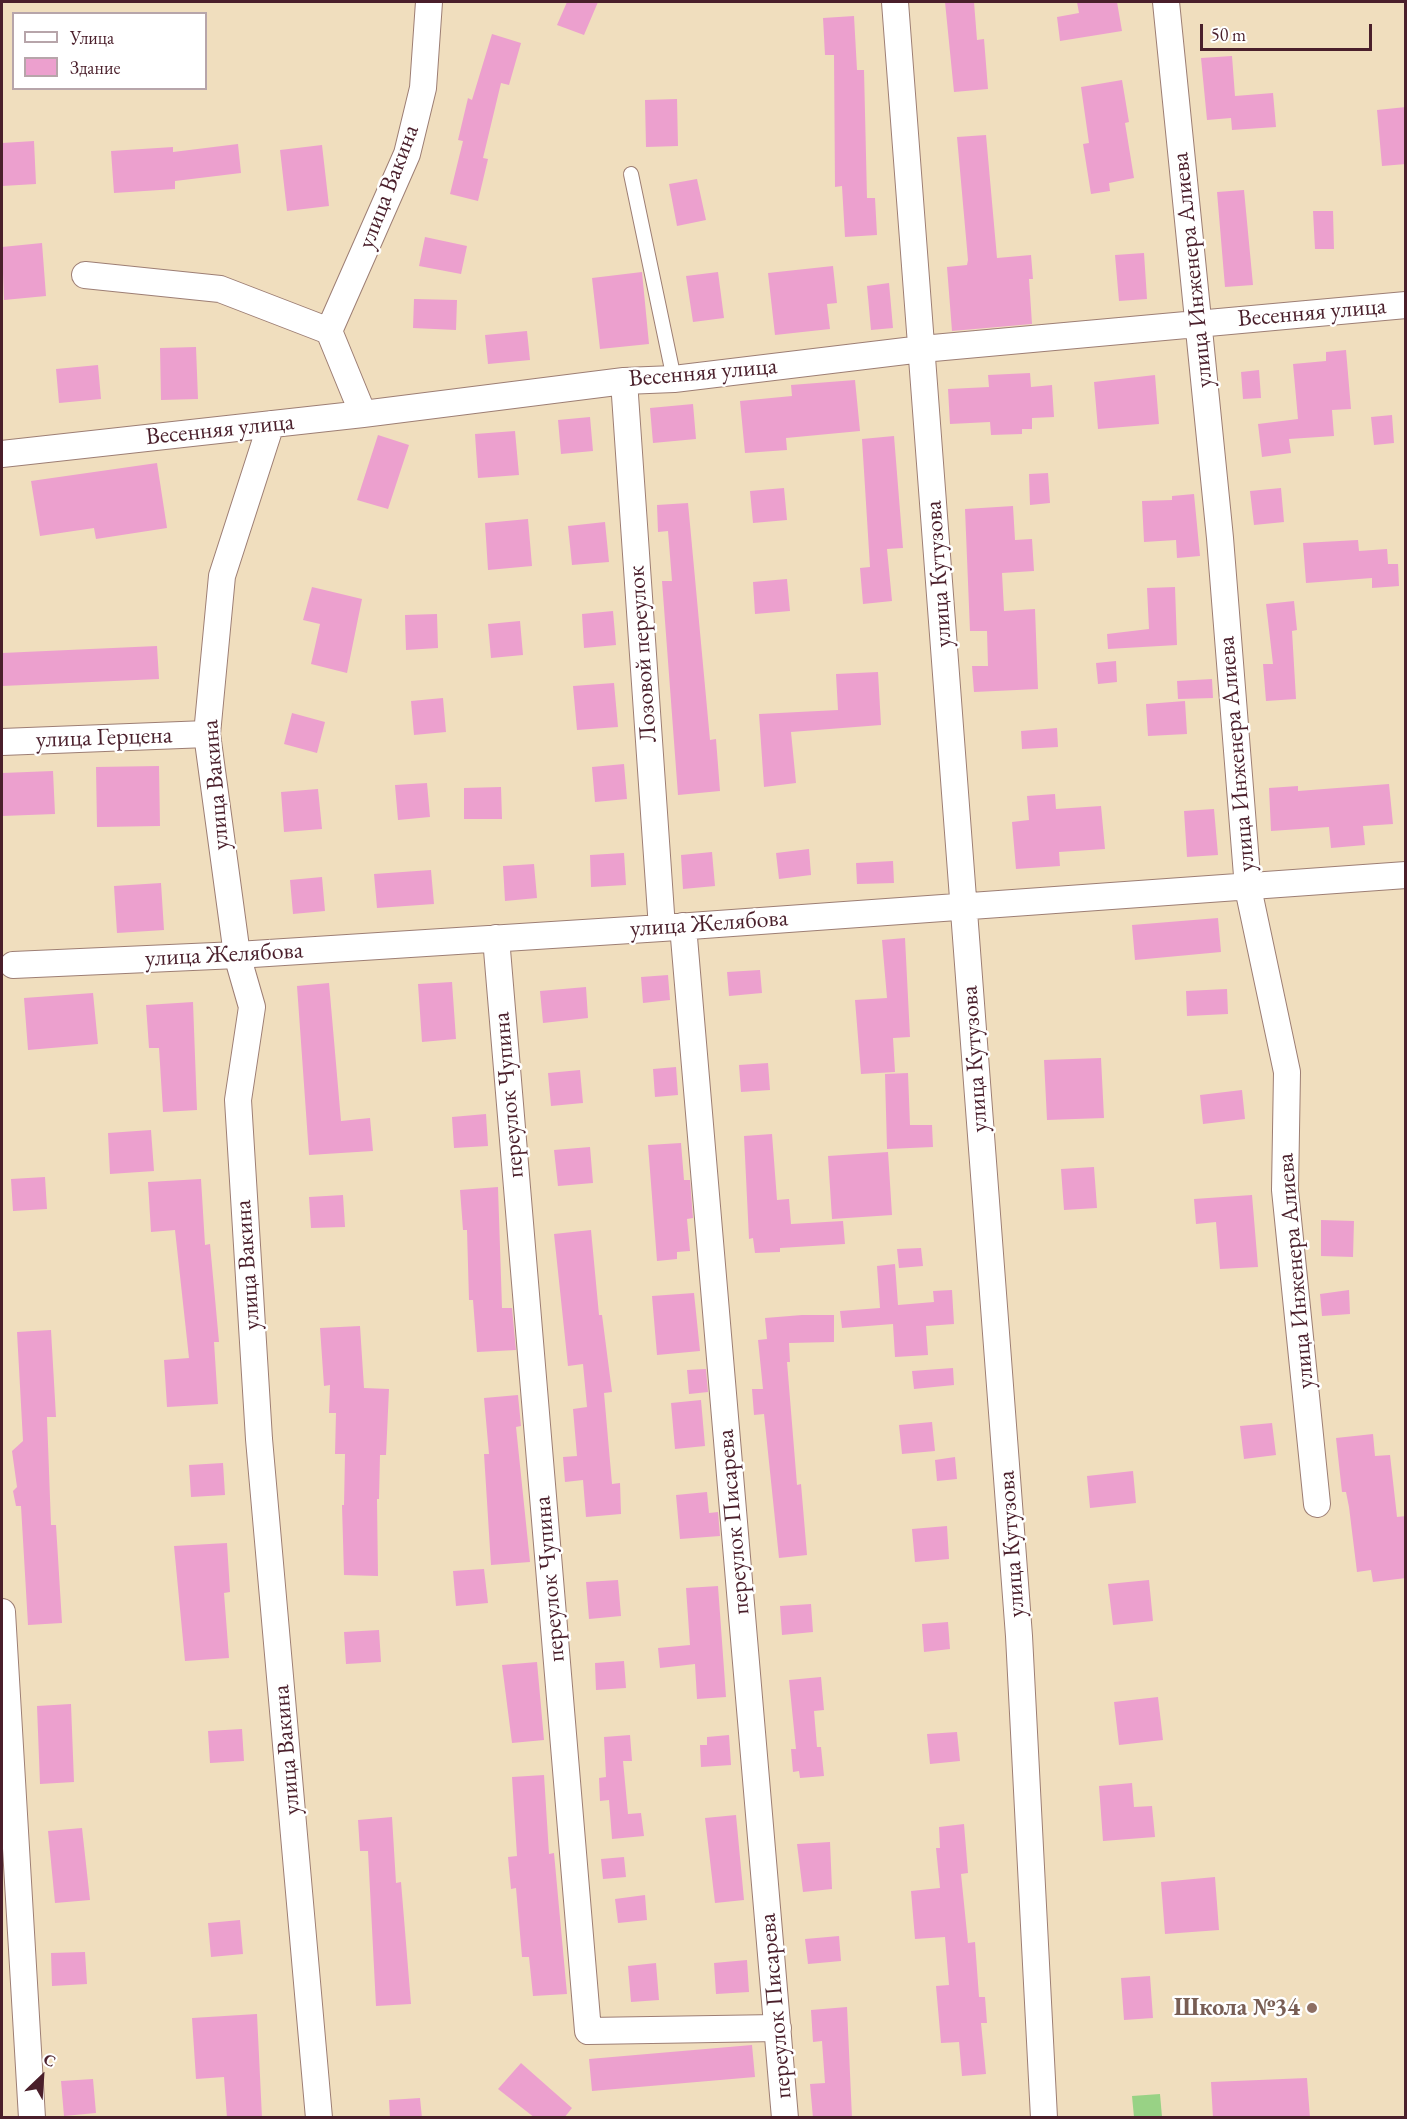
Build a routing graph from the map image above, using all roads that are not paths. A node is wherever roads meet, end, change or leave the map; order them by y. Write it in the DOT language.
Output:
graph roads {
  1 [pos="429,2"];
  2 [pos="895,2"];
  3 [pos="1166,2"];
  4 [pos="631,174"];
  5 [pos="85,274"];
  6 [pos="1406,305"];
  7 [pos="1198,322"];
  8 [pos="329,331"];
  9 [pos="922,349"];
  10 [pos="674,379"];
  11 [pos="624,381"];
  12 [pos="363,414"];
  13 [pos="271,424"];
  14 [pos="2,454"];
  15 [pos="207,734"];
  16 [pos="2,742"];
  17 [pos="1406,875"];
  18 [pos="1248,888"];
  19 [pos="964,907"];
  20 [pos="672,927"];
  21 [pos="496,938"];
  22 [pos="237,955"];
  23 [pos="13,965"];
  24 [pos="1317,1504"];
  25 [pos="2,1611"];
  26 [pos="778,2028"];
  27 [pos="32,2118"];
  28 [pos="319,2118"];
  29 [pos="785,2118"];
  30 [pos="1044,2118"];
  1 -- 8 [label="street, улица Вакина"];
  2 -- 9 [label="street, улица Кутузова"];
  3 -- 7 [label="street, улица Инженера Алиева"];
  4 -- 10 [label="lane"];
  5 -- 8 [label="street"];
  6 -- 7 [label="street, Весенняя улица"];
  7 -- 9 [label="street, Весенняя улица"];
  7 -- 18 [label="street, улица Инженера Алиева"];
  8 -- 12 [label="street"];
  9 -- 10 [label="street, Весенняя улица"];
  9 -- 19 [label="street, улица Кутузова"];
  10 -- 11 [label="street, Весенняя улица"];
  11 -- 12 [label="street, Весенняя улица"];
  11 -- 20 [label="street, Лозовой переулок"];
  12 -- 13 [label="street, Весенняя улица"];
  13 -- 14 [label="street, Весенняя улица"];
  13 -- 15 [label="street, улица Вакина"];
  15 -- 16 [label="street, улица Герцена"];
  15 -- 22 [label="street, улица Вакина"];
  17 -- 18 [label="street, улица Желябова"];
  18 -- 19 [label="street, улица Желябова"];
  18 -- 24 [label="street, улица Инженера Алиева"];
  19 -- 20 [label="street, улица Желябова"];
  19 -- 30 [label="street, улица Кутузова"];
  20 -- 21 [label="street, улица Желябова"];
  20 -- 26 [label="street, переулок Писарева"];
  21 -- 22 [label="street, улица Желябова"];
  21 -- 26 [label="street, переулок Чупина"];
  22 -- 23 [label="street, улица Желябова"];
  22 -- 28 [label="street, улица Вакина"];
  25 -- 27 [label="street"];
  26 -- 29 [label="street, переулок Писарева"];
}
